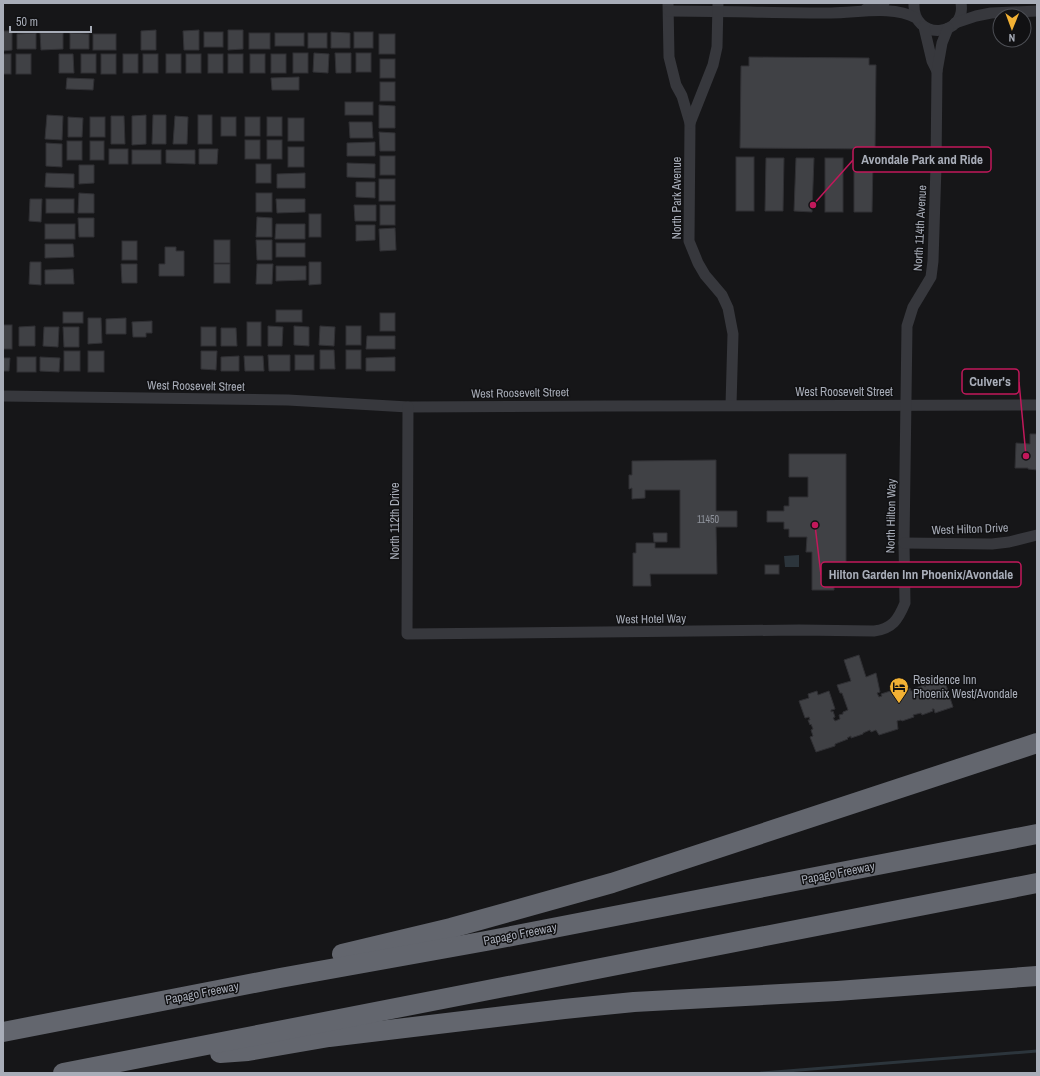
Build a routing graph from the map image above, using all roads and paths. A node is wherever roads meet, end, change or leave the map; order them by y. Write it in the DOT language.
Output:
graph roads {
  1 [pos="884,3"];
  2 [pos="914,3"];
  3 [pos="961,3"];
  4 [pos="1028,3"];
  5 [pos="1037,5"];
  6 [pos="668,7"];
  7 [pos="718,7"];
  8 [pos="861,11"];
  9 [pos="1037,11"];
  10 [pos="916,18"];
  11 [pos="951,26"];
  12 [pos="924,27"];
  13 [pos="937,72"];
  14 [pos="690,123"];
  15 [pos="3,396"];
  16 [pos="731,405"];
  17 [pos="906,405"];
  18 [pos="1037,405"];
  19 [pos="408,408"];
  20 [pos="1037,535"];
  21 [pos="904,543"];
  22 [pos="892,624"];
  23 [pos="407,634"];
  24 [pos="1037,743"];
  25 [pos="1037,834"];
  26 [pos="1037,883"];
  27 [pos="1037,976"];
  28 [pos="280,978"];
  29 [pos="3,1032"];
  30 [pos="126,1061"];
  31 [pos="63,1073"];
  1 -- 8 [label="street"];
  2 -- 10 [label="street"];
  3 -- 11 [label="street"];
  4 -- 5 [label="street"];
  6 -- 7 [label="street"];
  6 -- 14 [label="street, North Park Avenue"];
  7 -- 8 [label="street"];
  7 -- 14 [label="street, North Park Avenue"];
  8 -- 10 [label="street"];
  9 -- 11 [label="street"];
  10 -- 12 [label="street"];
  11 -- 12 [label="street"];
  11 -- 13 [label="street"];
  12 -- 13 [label="street"];
  13 -- 17 [label="street, North 114th Avenue"];
  14 -- 16 [label="street, North Park Avenue"];
  15 -- 19 [label="street, West Roosevelt Street"];
  16 -- 17 [label="street, West Roosevelt Street"];
  16 -- 19 [label="street, West Roosevelt Street"];
  17 -- 18 [label="street, West Roosevelt Street"];
  17 -- 21 [label="street, North Hilton Way"];
  19 -- 23 [label="street, North 112th Drive"];
  20 -- 21 [label="street, West Hilton Drive"];
  21 -- 22 [label="street, North Hilton Way"];
  22 -- 23 [label="street, West Hotel Way"];
  24 -- 28 [label="highway"];
  25 -- 28 [label="highway, Papago Freeway"];
  26 -- 30 [label="highway"];
  27 -- 30 [label="highway"];
  28 -- 29 [label="highway, Papago Freeway"];
  30 -- 31 [label="highway"];
}
